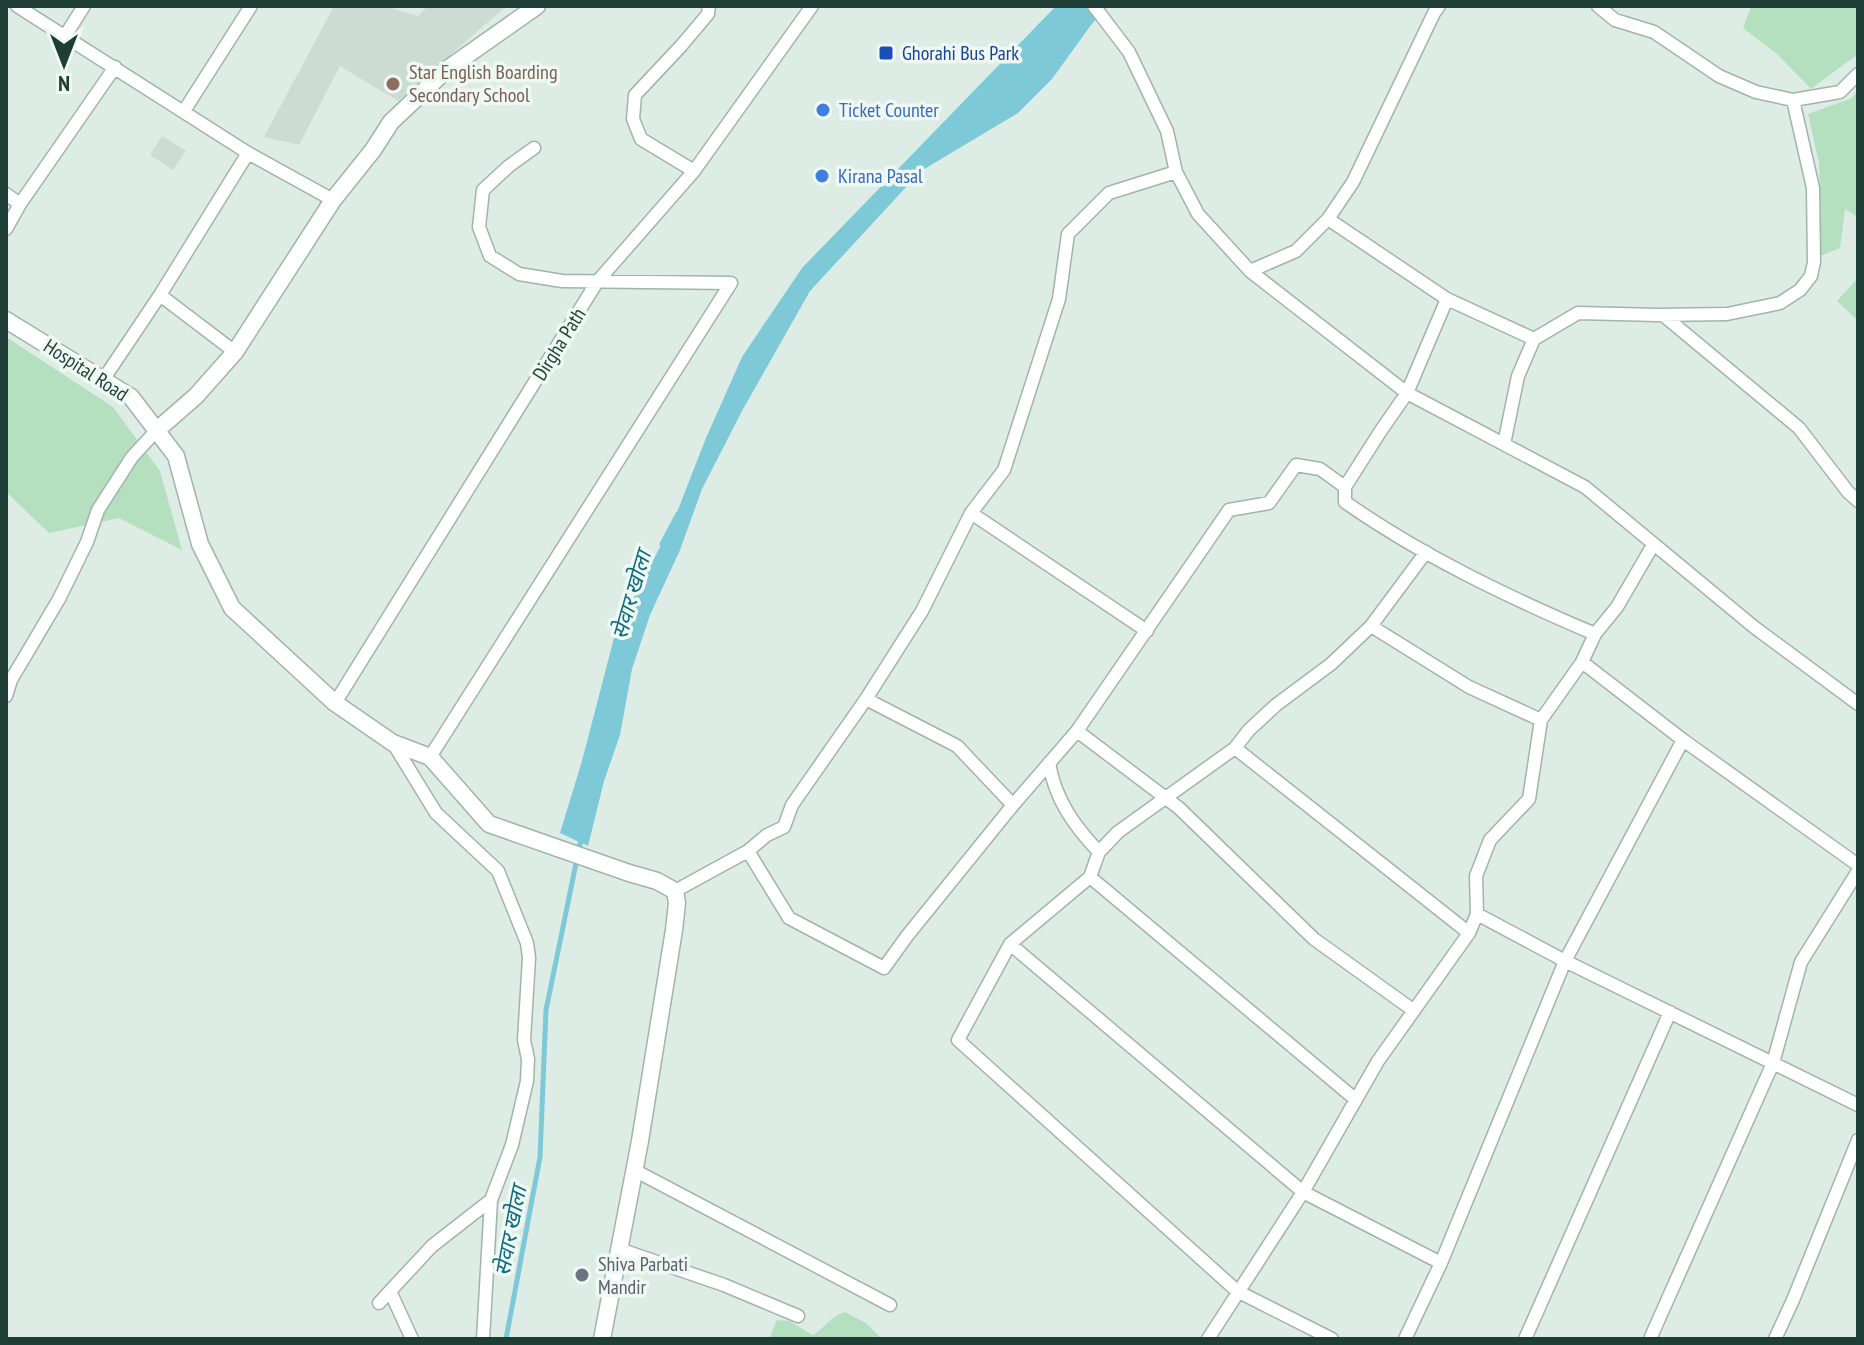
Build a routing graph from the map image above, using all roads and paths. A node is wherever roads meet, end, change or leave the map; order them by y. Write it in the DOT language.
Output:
graph roads {
  1 [pos="17,6"];
  2 [pos="84,6"];
  3 [pos="251,6"];
  4 [pos="537,6"];
  5 [pos="709,6"];
  6 [pos="812,6"];
  7 [pos="1094,6"];
  8 [pos="1439,6"];
  9 [pos="1598,6"];
  10 [pos="65,36"];
  11 [pos="115,67"];
  12 [pos="1858,74"];
  13 [pos="1793,100"];
  14 [pos="184,111"];
  15 [pos="534,148"];
  16 [pos="248,153"];
  17 [pos="694,171"];
  18 [pos="1176,172"];
  19 [pos="6,194"];
  20 [pos="333,200"];
  21 [pos="20,204"];
  22 [pos="1328,219"];
  23 [pos="6,229"];
  24 [pos="1250,271"];
  25 [pos="597,282"];
  26 [pos="160,295"];
  27 [pos="1447,299"];
  28 [pos="1663,315"];
  29 [pos="6,320"];
  30 [pos="1534,339"];
  31 [pos="235,352"];
  32 [pos="103,380"];
  33 [pos="1407,393"];
  34 [pos="157,430"];
  35 [pos="1504,444"];
  36 [pos="1345,487"];
  37 [pos="1858,501"];
  38 [pos="971,513"];
  39 [pos="1653,545"];
  40 [pos="1426,552"];
  41 [pos="1371,626"];
  42 [pos="1147,631"];
  43 [pos="1595,634"];
  44 [pos="1582,662"];
  45 [pos="6,696"];
  46 [pos="866,699"];
  47 [pos="335,703"];
  48 [pos="1858,704"];
  49 [pos="1541,720"];
  50 [pos="1077,731"];
  51 [pos="1683,740"];
  52 [pos="393,743"];
  53 [pos="1235,748"];
  54 [pos="430,757"];
  55 [pos="1049,763"];
  56 [pos="1164,799"];
  57 [pos="1013,805"];
  58 [pos="748,851"];
  59 [pos="1099,852"];
  60 [pos="1858,868"];
  61 [pos="1090,877"];
  62 [pos="675,891"];
  63 [pos="1477,914"];
  64 [pos="1469,933"];
  65 [pos="1010,944"];
  66 [pos="1565,961"];
  67 [pos="1413,1010"];
  68 [pos="1670,1012"];
  69 [pos="1773,1063"];
  70 [pos="1355,1099"];
  71 [pos="1858,1105"];
  72 [pos="1858,1140"];
  73 [pos="634,1170"];
  74 [pos="1303,1192"];
  75 [pos="491,1200"];
  76 [pos="619,1249"];
  77 [pos="1441,1263"];
  78 [pos="390,1291"];
  79 [pos="1237,1291"];
  80 [pos="379,1303"];
  81 [pos="890,1305"];
  82 [pos="798,1316"];
  83 [pos="412,1339"];
  84 [pos="483,1339"];
  85 [pos="602,1339"];
  86 [pos="1208,1339"];
  87 [pos="1332,1339"];
  88 [pos="1405,1339"];
  89 [pos="1525,1339"];
  90 [pos="1650,1339"];
  91 [pos="1775,1339"];
  1 -- 10 [label="street"];
  2 -- 10 [label="street"];
  3 -- 14 [label="street"];
  4 -- 20 [label="street"];
  5 -- 17 [label="street"];
  6 -- 17 [label="street, Dirgha Path"];
  7 -- 18 [label="street"];
  8 -- 22 [label="street"];
  9 -- 13 [label="street"];
  10 -- 11 [label="street"];
  11 -- 14 [label="street"];
  11 -- 21 [label="street"];
  12 -- 13 [label="street"];
  13 -- 28 [label="street"];
  14 -- 16 [label="street"];
  15 -- 25 [label="street"];
  16 -- 20 [label="street"];
  16 -- 26 [label="street"];
  17 -- 25 [label="street, Dirgha Path"];
  18 -- 24 [label="street"];
  18 -- 38 [label="street"];
  19 -- 21 [label="street"];
  20 -- 31 [label="street"];
  21 -- 23 [label="street"];
  22 -- 24 [label="street"];
  22 -- 27 [label="street"];
  24 -- 33 [label="street"];
  25 -- 47 [label="street, Dirgha Path"];
  25 -- 54 [label="street"];
  26 -- 31 [label="street"];
  26 -- 32 [label="street"];
  27 -- 30 [label="street"];
  27 -- 33 [label="street"];
  28 -- 30 [label="street"];
  28 -- 37 [label="street"];
  29 -- 32 [label="street, Hospital Road"];
  30 -- 35 [label="street"];
  31 -- 34 [label="street"];
  32 -- 34 [label="street, Hospital Road"];
  33 -- 35 [label="street"];
  33 -- 36 [label="street"];
  34 -- 45 [label="street"];
  34 -- 47 [label="street, Hospital Road"];
  35 -- 39 [label="street"];
  36 -- 40 [label="street"];
  36 -- 42 [label="street"];
  38 -- 42 [label="street"];
  38 -- 46 [label="street"];
  39 -- 43 [label="street"];
  39 -- 48 [label="street"];
  40 -- 41 [label="street"];
  40 -- 43 [label="street"];
  41 -- 49 [label="street"];
  41 -- 53 [label="street"];
  42 -- 50 [label="street"];
  43 -- 44 [label="street"];
  44 -- 49 [label="street"];
  44 -- 51 [label="street"];
  46 -- 57 [label="street"];
  46 -- 58 [label="street"];
  47 -- 52 [label="street, Hospital Road"];
  49 -- 63 [label="street"];
  50 -- 55 [label="street"];
  50 -- 56 [label="street"];
  51 -- 60 [label="street"];
  51 -- 66 [label="street"];
  52 -- 54 [label="street, Hospital Road"];
  52 -- 75 [label="street"];
  53 -- 56 [label="street"];
  53 -- 64 [label="street"];
  54 -- 62 [label="street"];
  55 -- 57 [label="street"];
  55 -- 59 [label="street"];
  56 -- 59 [label="street"];
  56 -- 67 [label="street"];
  57 -- 58 [label="street"];
  58 -- 62 [label="street"];
  59 -- 61 [label="street"];
  60 -- 69 [label="street"];
  61 -- 65 [label="street"];
  61 -- 70 [label="street"];
  62 -- 73 [label="street"];
  63 -- 64 [label="street"];
  63 -- 66 [label="street"];
  64 -- 67 [label="street"];
  65 -- 74 [label="street"];
  65 -- 79 [label="street"];
  66 -- 68 [label="street"];
  66 -- 77 [label="street"];
  67 -- 70 [label="street"];
  68 -- 69 [label="street"];
  68 -- 89 [label="street"];
  69 -- 71 [label="street"];
  69 -- 90 [label="street"];
  70 -- 74 [label="street"];
  72 -- 91 [label="street"];
  73 -- 76 [label="street"];
  73 -- 81 [label="street"];
  74 -- 77 [label="street"];
  74 -- 79 [label="street"];
  75 -- 78 [label="street"];
  75 -- 84 [label="street"];
  76 -- 82 [label="street"];
  76 -- 85 [label="street"];
  77 -- 88 [label="street"];
  78 -- 80 [label="street"];
  78 -- 83 [label="street"];
  79 -- 86 [label="street"];
  79 -- 87 [label="street"];
}
